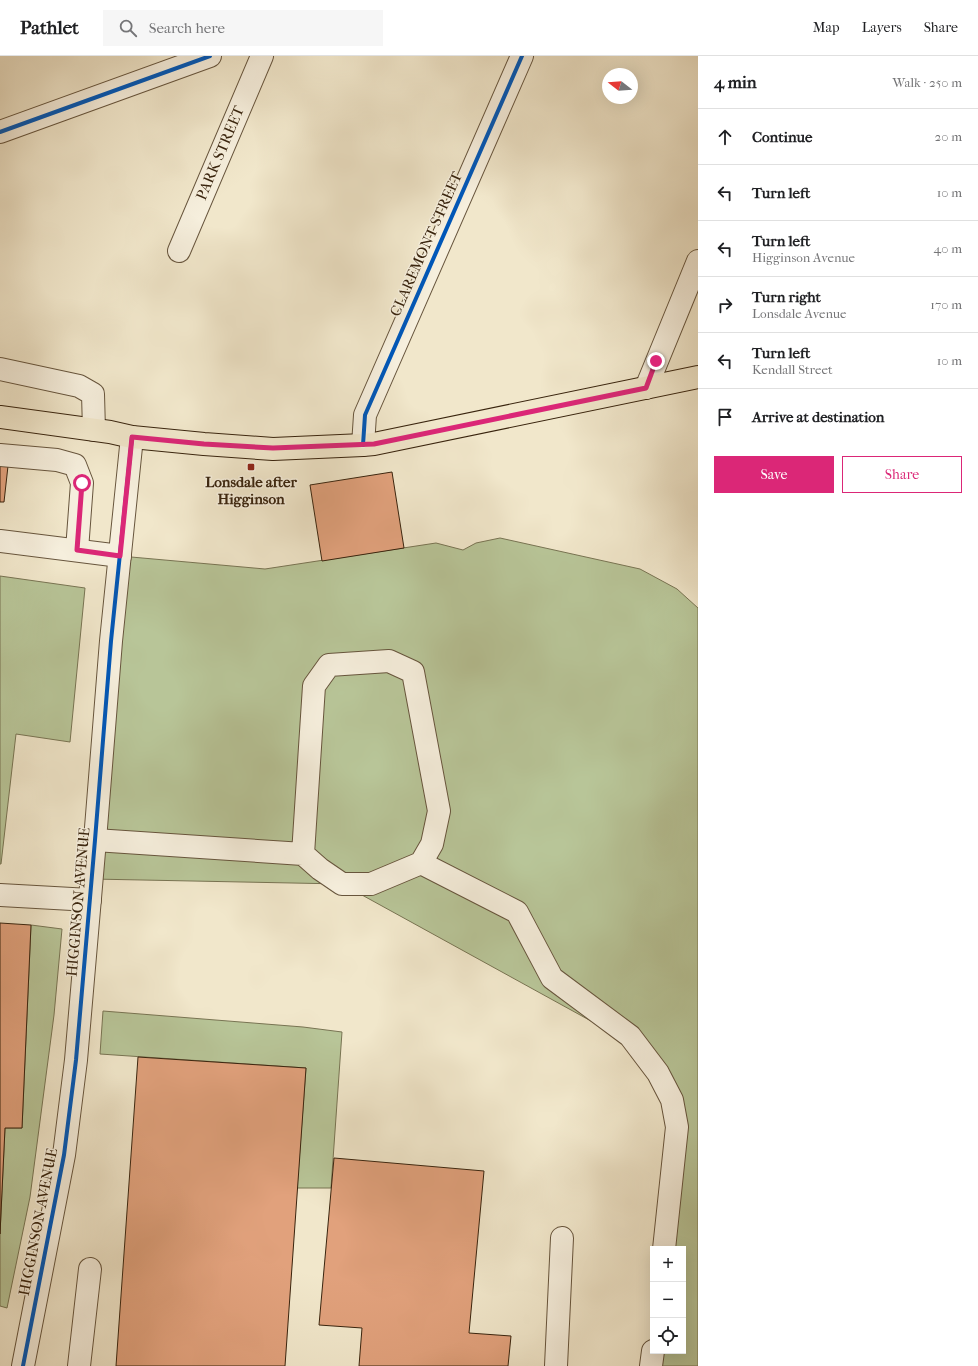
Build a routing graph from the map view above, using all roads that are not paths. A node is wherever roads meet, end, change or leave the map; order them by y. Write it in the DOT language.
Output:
graph roads {
  1 [pos="210,56"];
  2 [pos="262,56"];
  3 [pos="522,56"];
  4 [pos="0,132"];
  5 [pos="179,251"];
  6 [pos="698,261"];
  7 [pos="0,369"];
  8 [pos="698,377"];
  9 [pos="646,388"];
  10 [pos="0,417"];
  11 [pos="94,430"];
  12 [pos="132,437"];
  13 [pos="363,445"];
  14 [pos="0,455"];
  15 [pos="0,541"];
  16 [pos="77,550"];
  17 [pos="120,556"];
  18 [pos="95,840"];
  19 [pos="303,854"];
  20 [pos="421,863"];
  21 [pos="0,895"];
  22 [pos="90,900"];
  23 [pos="562,1238"];
  24 [pos="664,1246"];
  25 [pos="90,1269"];
  26 [pos="653,1354"];
  27 [pos="23,1366"];
  28 [pos="79,1366"];
  29 [pos="556,1366"];
  30 [pos="651,1366"];
  1 -- 4 [label="street"];
  2 -- 5 [label="street, PARK STREET"];
  3 -- 13 [label="street, CLAREMONT STREET"];
  6 -- 9 [label="street"];
  7 -- 11 [label="street"];
  8 -- 9 [label="main road"];
  9 -- 13 [label="main road"];
  10 -- 11 [label="main road"];
  11 -- 12 [label="main road"];
  12 -- 13 [label="main road"];
  12 -- 17 [label="street, HIGGINSON AVENUE"];
  14 -- 16 [label="street"];
  15 -- 16 [label="street"];
  16 -- 17 [label="street"];
  17 -- 18 [label="street, HIGGINSON AVENUE"];
  18 -- 19 [label="street"];
  18 -- 22 [label="street, HIGGINSON AVENUE"];
  19 -- 20 [label="street"];
  19 -- 20 [label="street"];
  20 -- 24 [label="street"];
  21 -- 22 [label="street"];
  22 -- 27 [label="street, HIGGINSON AVENUE"];
  23 -- 29 [label="street"];
  25 -- 28 [label="street"];
  26 -- 30 [label="street"];
}
